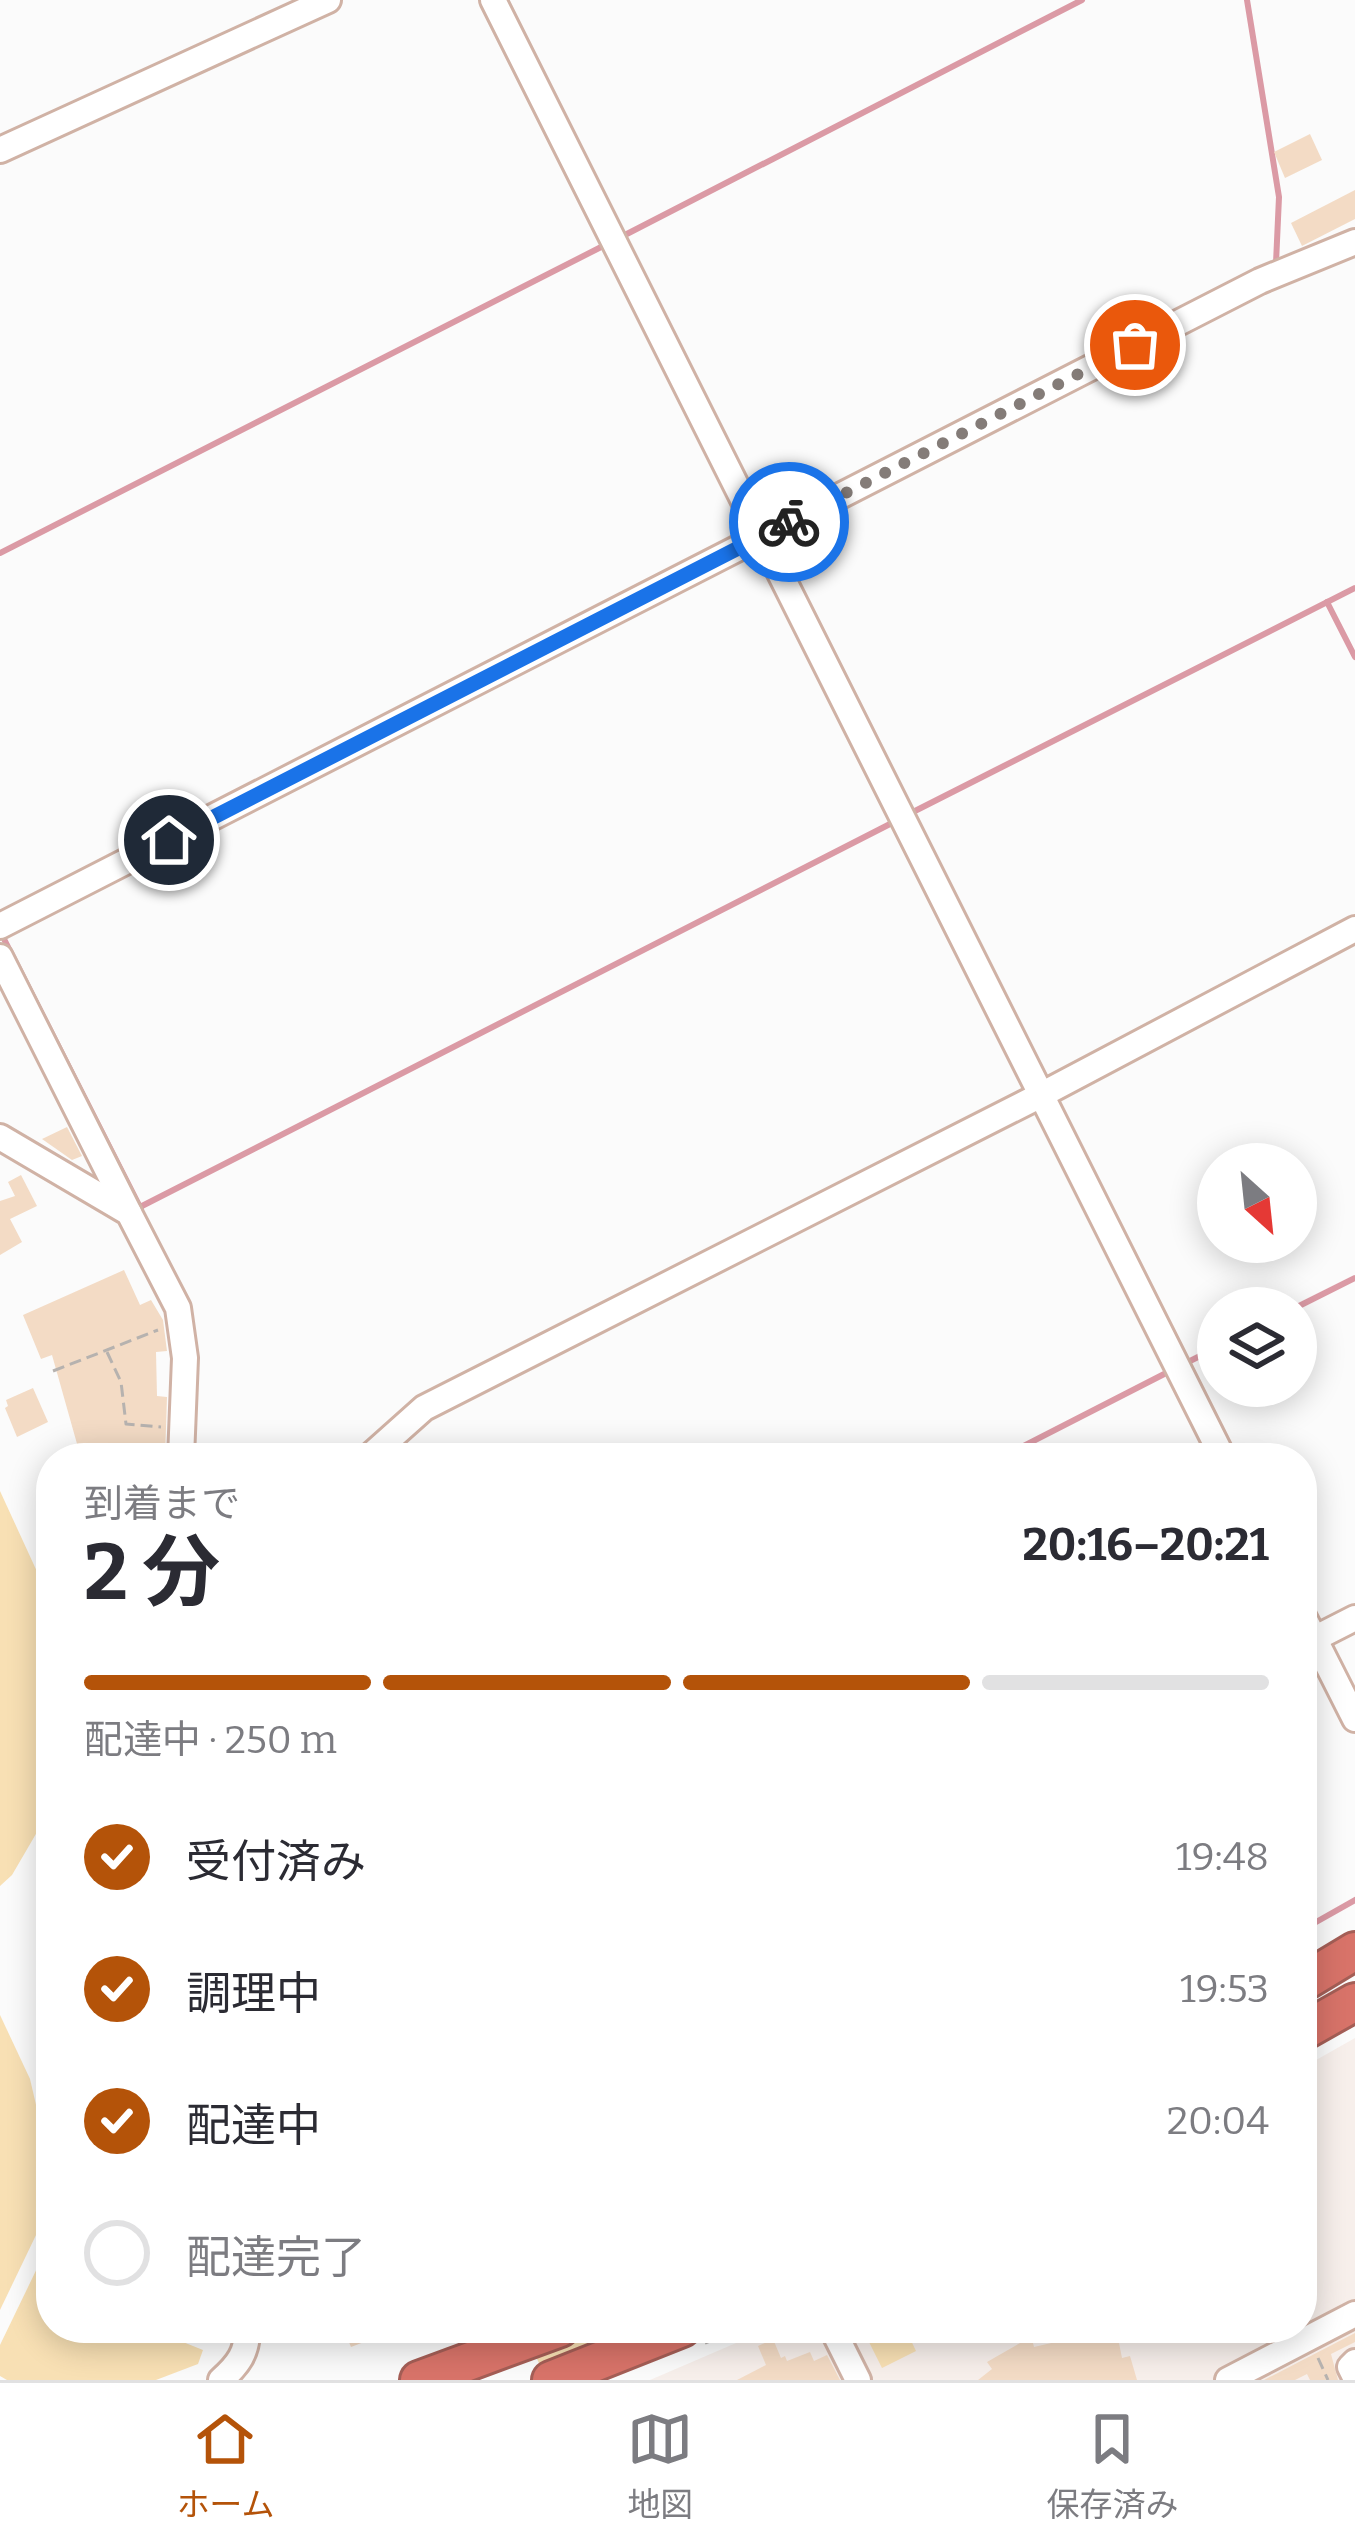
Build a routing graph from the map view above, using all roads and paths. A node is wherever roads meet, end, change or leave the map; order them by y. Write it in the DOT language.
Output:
graph roads {
  1 [pos="328,0"];
  2 [pos="503,3"];
  3 [pos="0,150"];
  4 [pos="1355,242"];
  5 [pos="759,537"];
  6 [pos="0,926"];
  7 [pos="1355,929"];
  8 [pos="0,957"];
  9 [pos="1040,1095"];
  10 [pos="0,1137"];
  11 [pos="129,1213"];
  12 [pos="178,1322"];
  13 [pos="106,1350"];
  14 [pos="53,1371"];
  15 [pos="177,1443"];
  16 [pos="180,1443"];
  17 [pos="385,1443"];
  18 [pos="1215,1443"];
  19 [pos="1355,1618"];
  20 [pos="1317,1637"];
  21 [pos="1317,1657"];
  22 [pos="1355,1719"];
  23 [pos="1355,1951"];
  24 [pos="1317,1973"];
  25 [pos="1355,2002"];
  26 [pos="1317,2024"];
  27 [pos="1355,2314"];
  28 [pos="1317,2334"];
  29 [pos="248,2343"];
  30 [pos="519,2343"];
  31 [pos="670,2343"];
  32 [pos="840,2343"];
  33 [pos="1299,2343"];
  34 [pos="1355,2362"];
  35 [pos="1355,2377"];
  36 [pos="221,2380"];
  37 [pos="419,2380"];
  38 [pos="551,2380"];
  39 [pos="858,2380"];
  40 [pos="1228,2380"];
  1 -- 3 [label="street"];
  2 -- 5 [label="street"];
  4 -- 5 [label="street"];
  5 -- 6 [label="street"];
  5 -- 9 [label="street"];
  7 -- 9 [label="street"];
  8 -- 11 [label="street"];
  9 -- 17 [label="street"];
  9 -- 18 [label="street"];
  10 -- 11 [label="street"];
  11 -- 12 [label="street"];
  12 -- 13 [label="path"];
  12 -- 16 [label="street"];
  13 -- 14 [label="path"];
  13 -- 15 [label="path"];
  19 -- 20 [label="street"];
  21 -- 22 [label="street"];
  23 -- 24 [label="highway"];
  25 -- 26 [label="highway"];
  27 -- 28 [label="street"];
  29 -- 36 [label="street"];
  30 -- 37 [label="highway"];
  31 -- 38 [label="highway"];
  32 -- 39 [label="street"];
  33 -- 40 [label="street"];
  34 -- 35 [label="street"];
}
